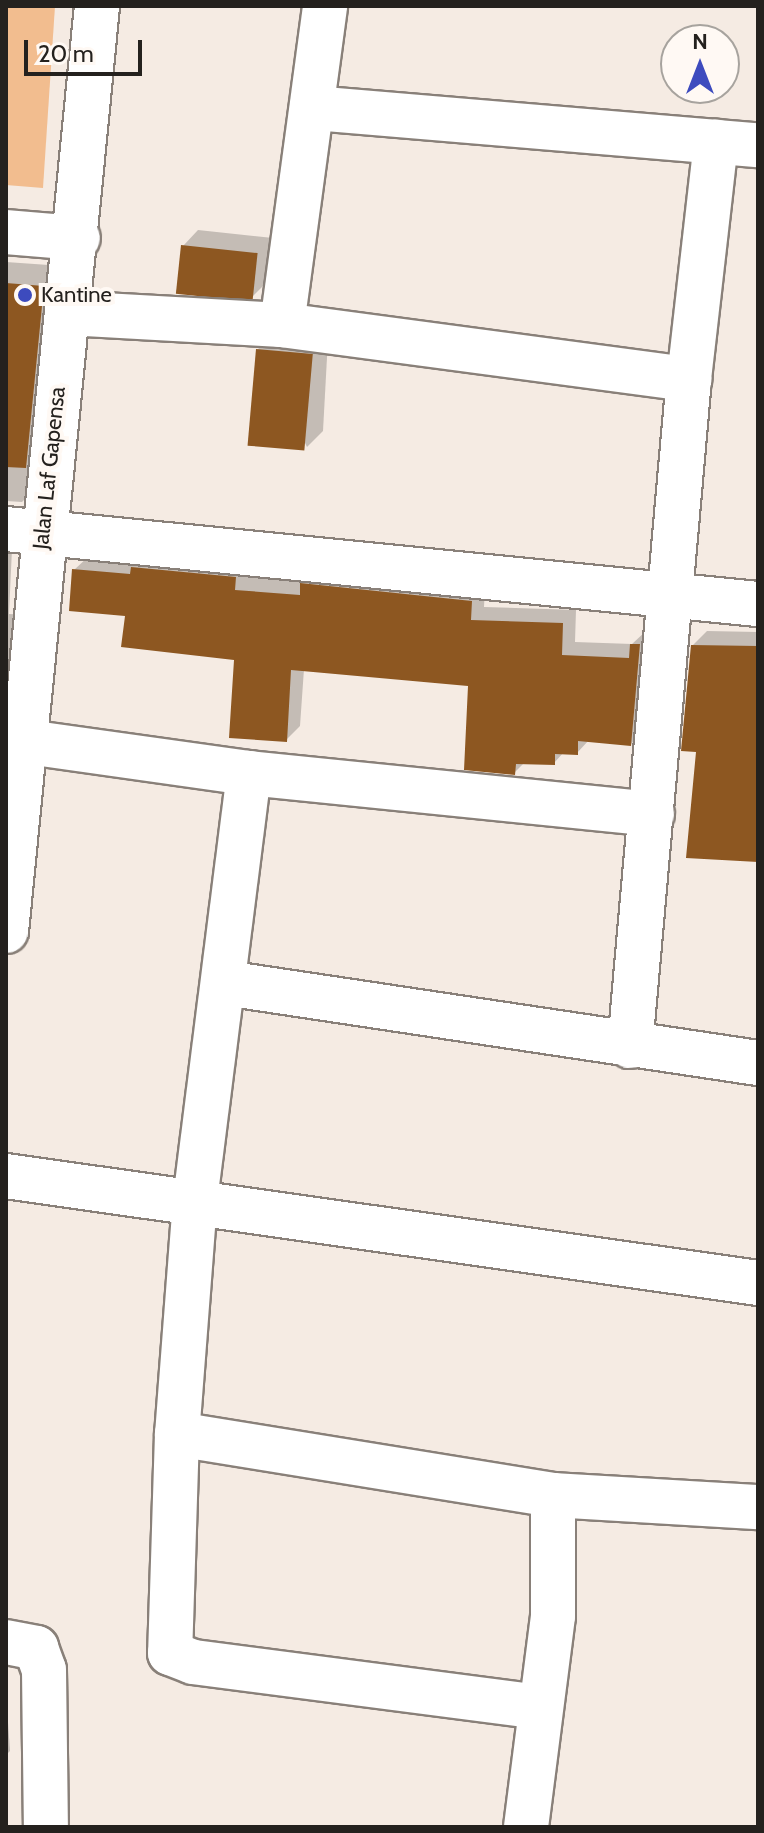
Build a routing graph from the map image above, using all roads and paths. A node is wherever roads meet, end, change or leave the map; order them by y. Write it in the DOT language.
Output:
graph roads {
  1 [pos="97,6"];
  2 [pos="325,6"];
  3 [pos="313,108"];
  4 [pos="737,144"];
  5 [pos="6,232"];
  6 [pos="78,238"];
  7 [pos="67,313"];
  8 [pos="282,325"];
  9 [pos="689,379"];
  10 [pos="24,530"];
  11 [pos="673,595"];
  12 [pos="758,604"];
  13 [pos="15,740"];
  14 [pos="249,773"];
  15 [pos="652,814"];
  16 [pos="6,931"];
  17 [pos="225,983"];
  18 [pos="630,1046"];
  19 [pos="758,1063"];
  20 [pos="6,1176"];
  21 [pos="195,1201"];
  22 [pos="758,1283"];
  23 [pos="177,1434"];
  24 [pos="553,1495"];
  25 [pos="758,1507"];
  26 [pos="6,1642"];
  27 [pos="539,1707"];
  28 [pos="46,1827"];
  29 [pos="526,1827"];
  1 -- 6 [label="street, Jalan Laf Gapensa"];
  2 -- 3 [label="street"];
  3 -- 4 [label="street"];
  3 -- 8 [label="street"];
  4 -- 9 [label="street"];
  5 -- 6 [label="street"];
  6 -- 7 [label="street, Jalan Laf Gapensa"];
  7 -- 8 [label="street"];
  7 -- 10 [label="street, Jalan Laf Gapensa"];
  8 -- 9 [label="street"];
  9 -- 11 [label="street"];
  10 -- 11 [label="street"];
  10 -- 13 [label="street, Jalan Laf Gapensa"];
  11 -- 12 [label="street"];
  11 -- 15 [label="street"];
  13 -- 14 [label="street"];
  13 -- 16 [label="street, Jalan Laf Gapensa"];
  14 -- 15 [label="street"];
  14 -- 17 [label="street"];
  15 -- 18 [label="street"];
  17 -- 18 [label="street"];
  17 -- 21 [label="street"];
  18 -- 19 [label="street"];
  20 -- 21 [label="street"];
  21 -- 22 [label="street"];
  21 -- 23 [label="street"];
  23 -- 24 [label="street"];
  23 -- 27 [label="street"];
  24 -- 25 [label="street"];
  24 -- 27 [label="street"];
  26 -- 28 [label="street"];
  27 -- 29 [label="street"];
}
